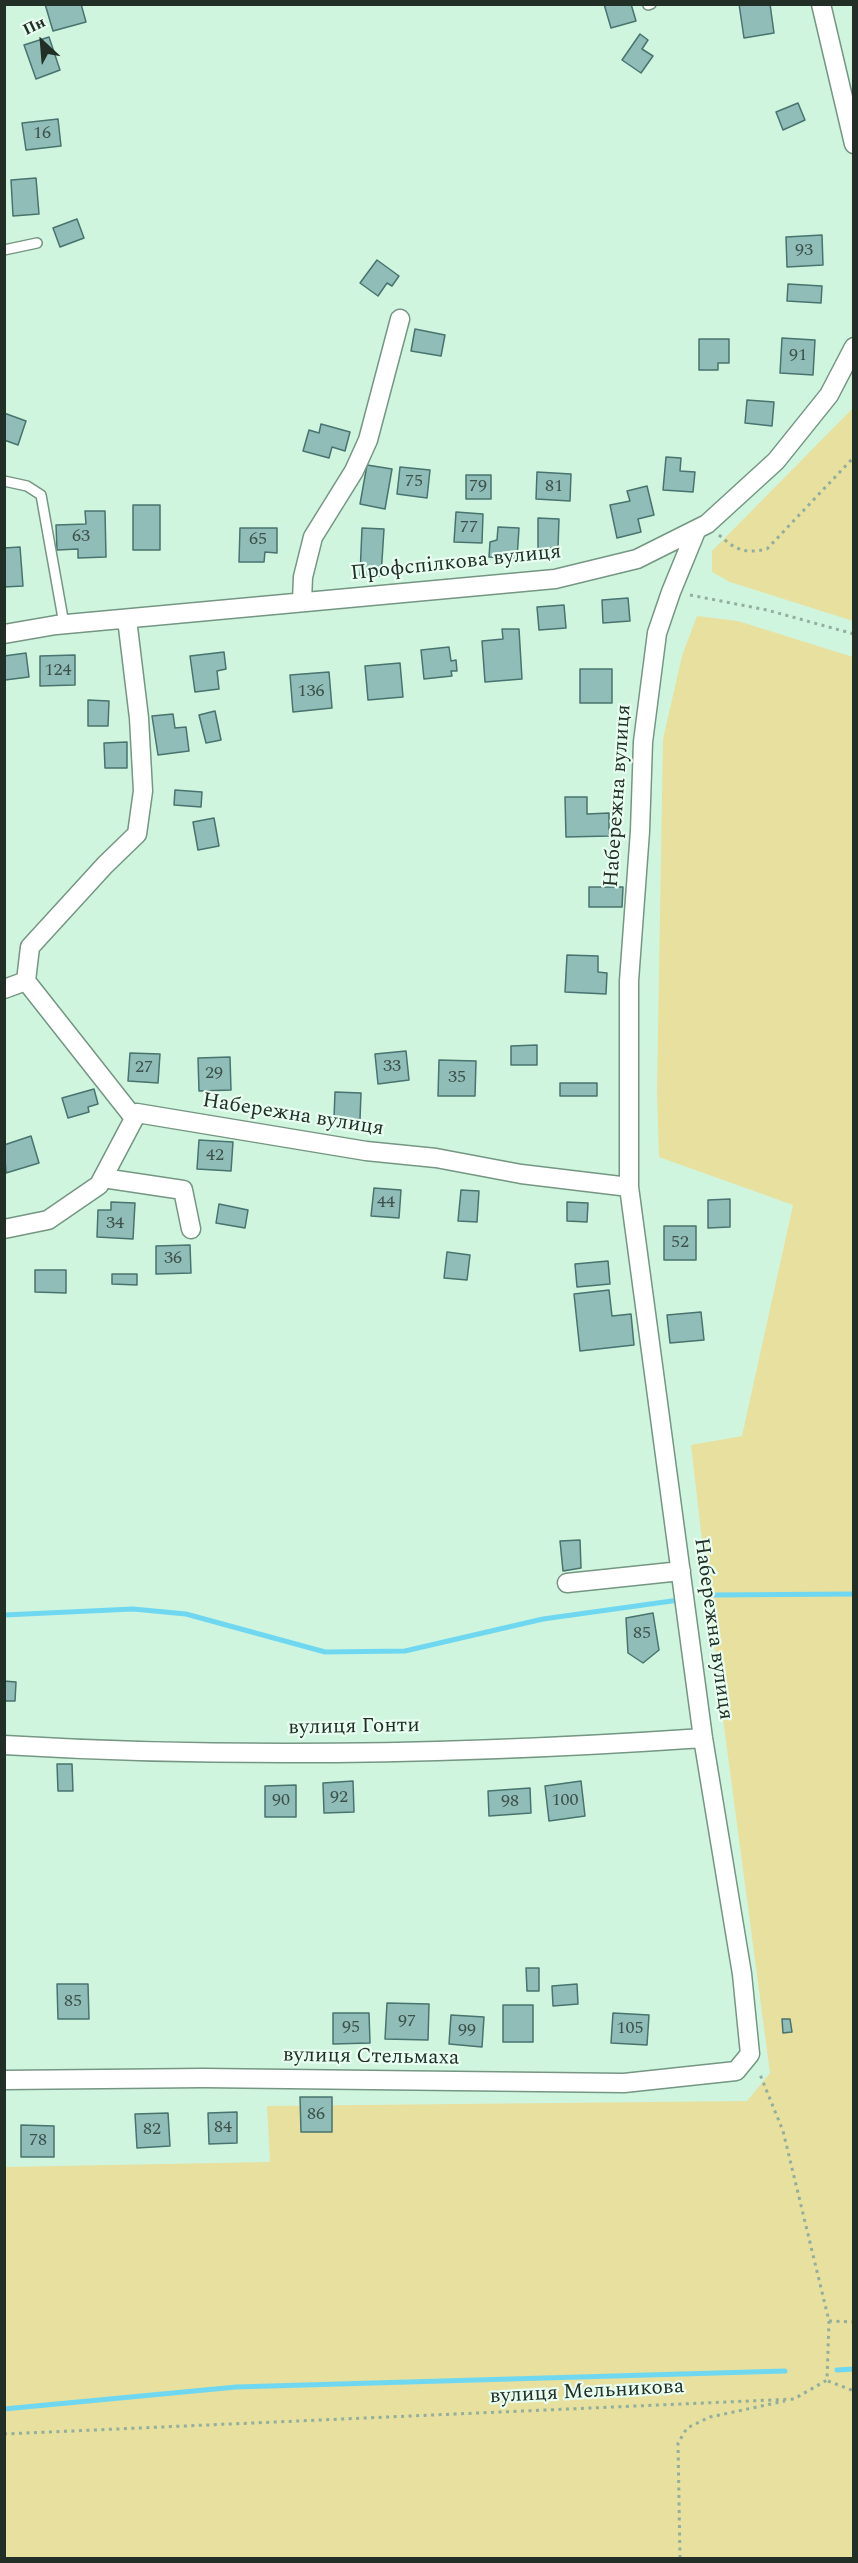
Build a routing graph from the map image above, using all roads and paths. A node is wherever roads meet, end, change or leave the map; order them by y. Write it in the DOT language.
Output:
graph roads {
  1 [pos="821,4"];
  2 [pos="854,144"];
  3 [pos="37,243"];
  4 [pos="4,250"];
  5 [pos="400,319"];
  6 [pos="854,347"];
  7 [pos="854,457"];
  8 [pos="4,481"];
  9 [pos="702,527"];
  10 [pos="670,592"];
  11 [pos="302,601"];
  12 [pos="127,619"];
  13 [pos="64,624"];
  14 [pos="4,634"];
  15 [pos="854,634"];
  16 [pos="26,981"];
  17 [pos="4,989"];
  18 [pos="134,1118"];
  19 [pos="103,1178"];
  20 [pos="629,1187"];
  21 [pos="4,1229"];
  22 [pos="191,1229"];
  23 [pos="681,1571"];
  24 [pos="567,1583"];
  25 [pos="703,1738"];
  26 [pos="4,1745"];
  27 [pos="750,2055"];
  28 [pos="4,2080"];
  29 [pos="829,2321"];
  30 [pos="854,2322"];
  31 [pos="827,2380"];
  32 [pos="854,2391"];
  33 [pos="794,2399"];
  34 [pos="4,2434"];
  35 [pos="680,2559"];
  1 -- 2 [label="street"];
  3 -- 4 [label="lane"];
  5 -- 11 [label="street"];
  6 -- 9 [label="street, Профспілкова вулиця"];
  7 -- 9 [label="path"];
  8 -- 13 [label="lane"];
  9 -- 10 [label="street, Набережна вулиця"];
  9 -- 11 [label="street, Профспілкова вулиця"];
  10 -- 15 [label="path"];
  10 -- 20 [label="street, Набережна вулиця"];
  11 -- 12 [label="street, Профспілкова вулиця"];
  12 -- 13 [label="street, Профспілкова вулиця"];
  12 -- 16 [label="street"];
  13 -- 14 [label="street, Профспілкова вулиця"];
  16 -- 17 [label="street"];
  16 -- 18 [label="street"];
  18 -- 19 [label="street"];
  18 -- 20 [label="street, Набережна вулиця"];
  19 -- 21 [label="street"];
  19 -- 22 [label="street"];
  20 -- 23 [label="street, Набережна вулиця"];
  23 -- 24 [label="street"];
  23 -- 25 [label="street, Набережна вулиця"];
  25 -- 26 [label="street, вулиця Гонти"];
  25 -- 27 [label="street, Набережна вулиця"];
  27 -- 28 [label="street, вулиця Стельмаха"];
  27 -- 29 [label="path"];
  29 -- 30 [label="path"];
  29 -- 31 [label="path"];
  31 -- 32 [label="path"];
  31 -- 33 [label="path, вулиця Мельникова"];
  33 -- 34 [label="path, вулиця Мельникова"];
  33 -- 35 [label="path"];
}
